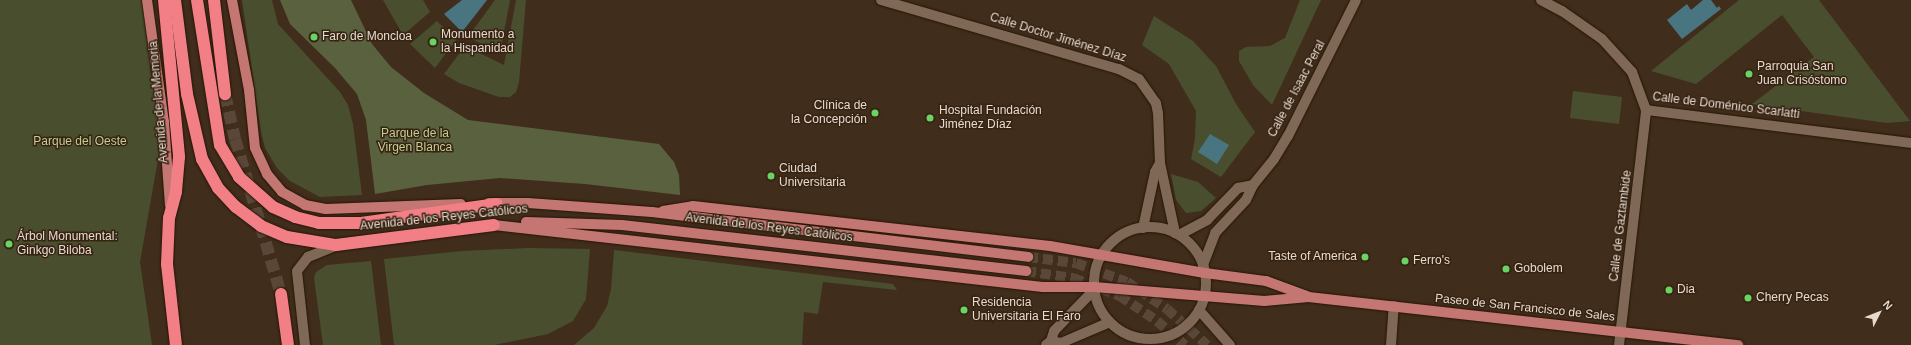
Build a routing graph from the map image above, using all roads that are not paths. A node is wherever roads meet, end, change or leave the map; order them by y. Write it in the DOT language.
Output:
graph roads {
  1 [pos="147,0"];
  2 [pos="164,0"];
  3 [pos="174,0"];
  4 [pos="198,0"];
  5 [pos="214,0"];
  6 [pos="232,0"];
  7 [pos="881,0"];
  8 [pos="1356,0"];
  9 [pos="1541,0"];
  10 [pos="225,94"];
  11 [pos="1646,110"];
  12 [pos="1911,143"];
  13 [pos="1160,163"];
  14 [pos="1253,185"];
  15 [pos="497,204"];
  16 [pos="652,212"];
  17 [pos="169,218"];
  18 [pos="494,225"];
  19 [pos="1144,228"];
  20 [pos="1177,234"];
  21 [pos="336,245"];
  22 [pos="1101,256"];
  23 [pos="1028,257"];
  24 [pos="1204,269"];
  25 [pos="1026,272"];
  26 [pos="1095,288"];
  27 [pos="281,294"];
  28 [pos="1204,296"];
  29 [pos="1309,297"];
  30 [pos="1394,306"];
  31 [pos="1199,310"];
  32 [pos="1110,322"];
  33 [pos="1620,332"];
  34 [pos="1162,342"];
  35 [pos="1049,343"];
  36 [pos="176,345"];
  37 [pos="288,345"];
  38 [pos="305,345"];
  39 [pos="1230,345"];
  40 [pos="1391,345"];
  41 [pos="1618,345"];
  42 [pos="1738,345"];
  1 -- 17 [label="main road"];
  2 -- 17 [label="highway, Avenida de la Memoria"];
  3 -- 21 [label="highway, Avenida de los Reyes Católicos"];
  4 -- 15 [label="highway, Avenida de los Reyes Católicos"];
  5 -- 10 [label="highway"];
  6 -- 15 [label="main road"];
  7 -- 13 [label="street, Calle Doctor Jiménez Díaz"];
  8 -- 14 [label="street, Calle de Isaac Peral"];
  9 -- 11 [label="street, Calle de Doménico Scarlatti"];
  11 -- 12 [label="street, Calle de Doménico Scarlatti"];
  11 -- 33 [label="street, Calle de Gaztambide"];
  13 -- 19 [label="street, Calle Doctor Jiménez Díaz"];
  13 -- 20 [label="street, Calle Doctor Jiménez Díaz"];
  14 -- 20 [label="street"];
  14 -- 24 [label="street, Calle de Isaac Peral"];
  15 -- 16 [label="main road, Avenida de los Reyes Católicos"];
  16 -- 22 [label="main road"];
  16 -- 23 [label="main road, Avenida de los Reyes Católicos"];
  17 -- 36 [label="highway, Avenida de la Memoria"];
  18 -- 21 [label="highway, Avenida de los Reyes Católicos"];
  18 -- 25 [label="main road, Avenida de los Reyes Católicos"];
  18 -- 26 [label="main road"];
  19 -- 20 [label="street"];
  19 -- 22 [label="street"];
  20 -- 24 [label="street"];
  21 -- 38 [label="street"];
  22 -- 24 [label="main road"];
  22 -- 26 [label="street"];
  24 -- 28 [label="street"];
  24 -- 29 [label="main road, Paseo de San Francisco de Sales"];
  26 -- 28 [label="main road"];
  26 -- 32 [label="street"];
  26 -- 35 [label="street"];
  27 -- 37 [label="highway"];
  28 -- 29 [label="main road, Paseo de San Francisco de Sales"];
  28 -- 31 [label="street"];
  29 -- 30 [label="main road, Paseo de San Francisco de Sales"];
  30 -- 33 [label="main road, Paseo de San Francisco de Sales"];
  30 -- 40 [label="street"];
  31 -- 34 [label="street"];
  31 -- 39 [label="street"];
  32 -- 34 [label="street"];
  32 -- 35 [label="street"];
  33 -- 41 [label="street, Calle de Gaztambide"];
  33 -- 42 [label="main road, Paseo de San Francisco de Sales"];
}
